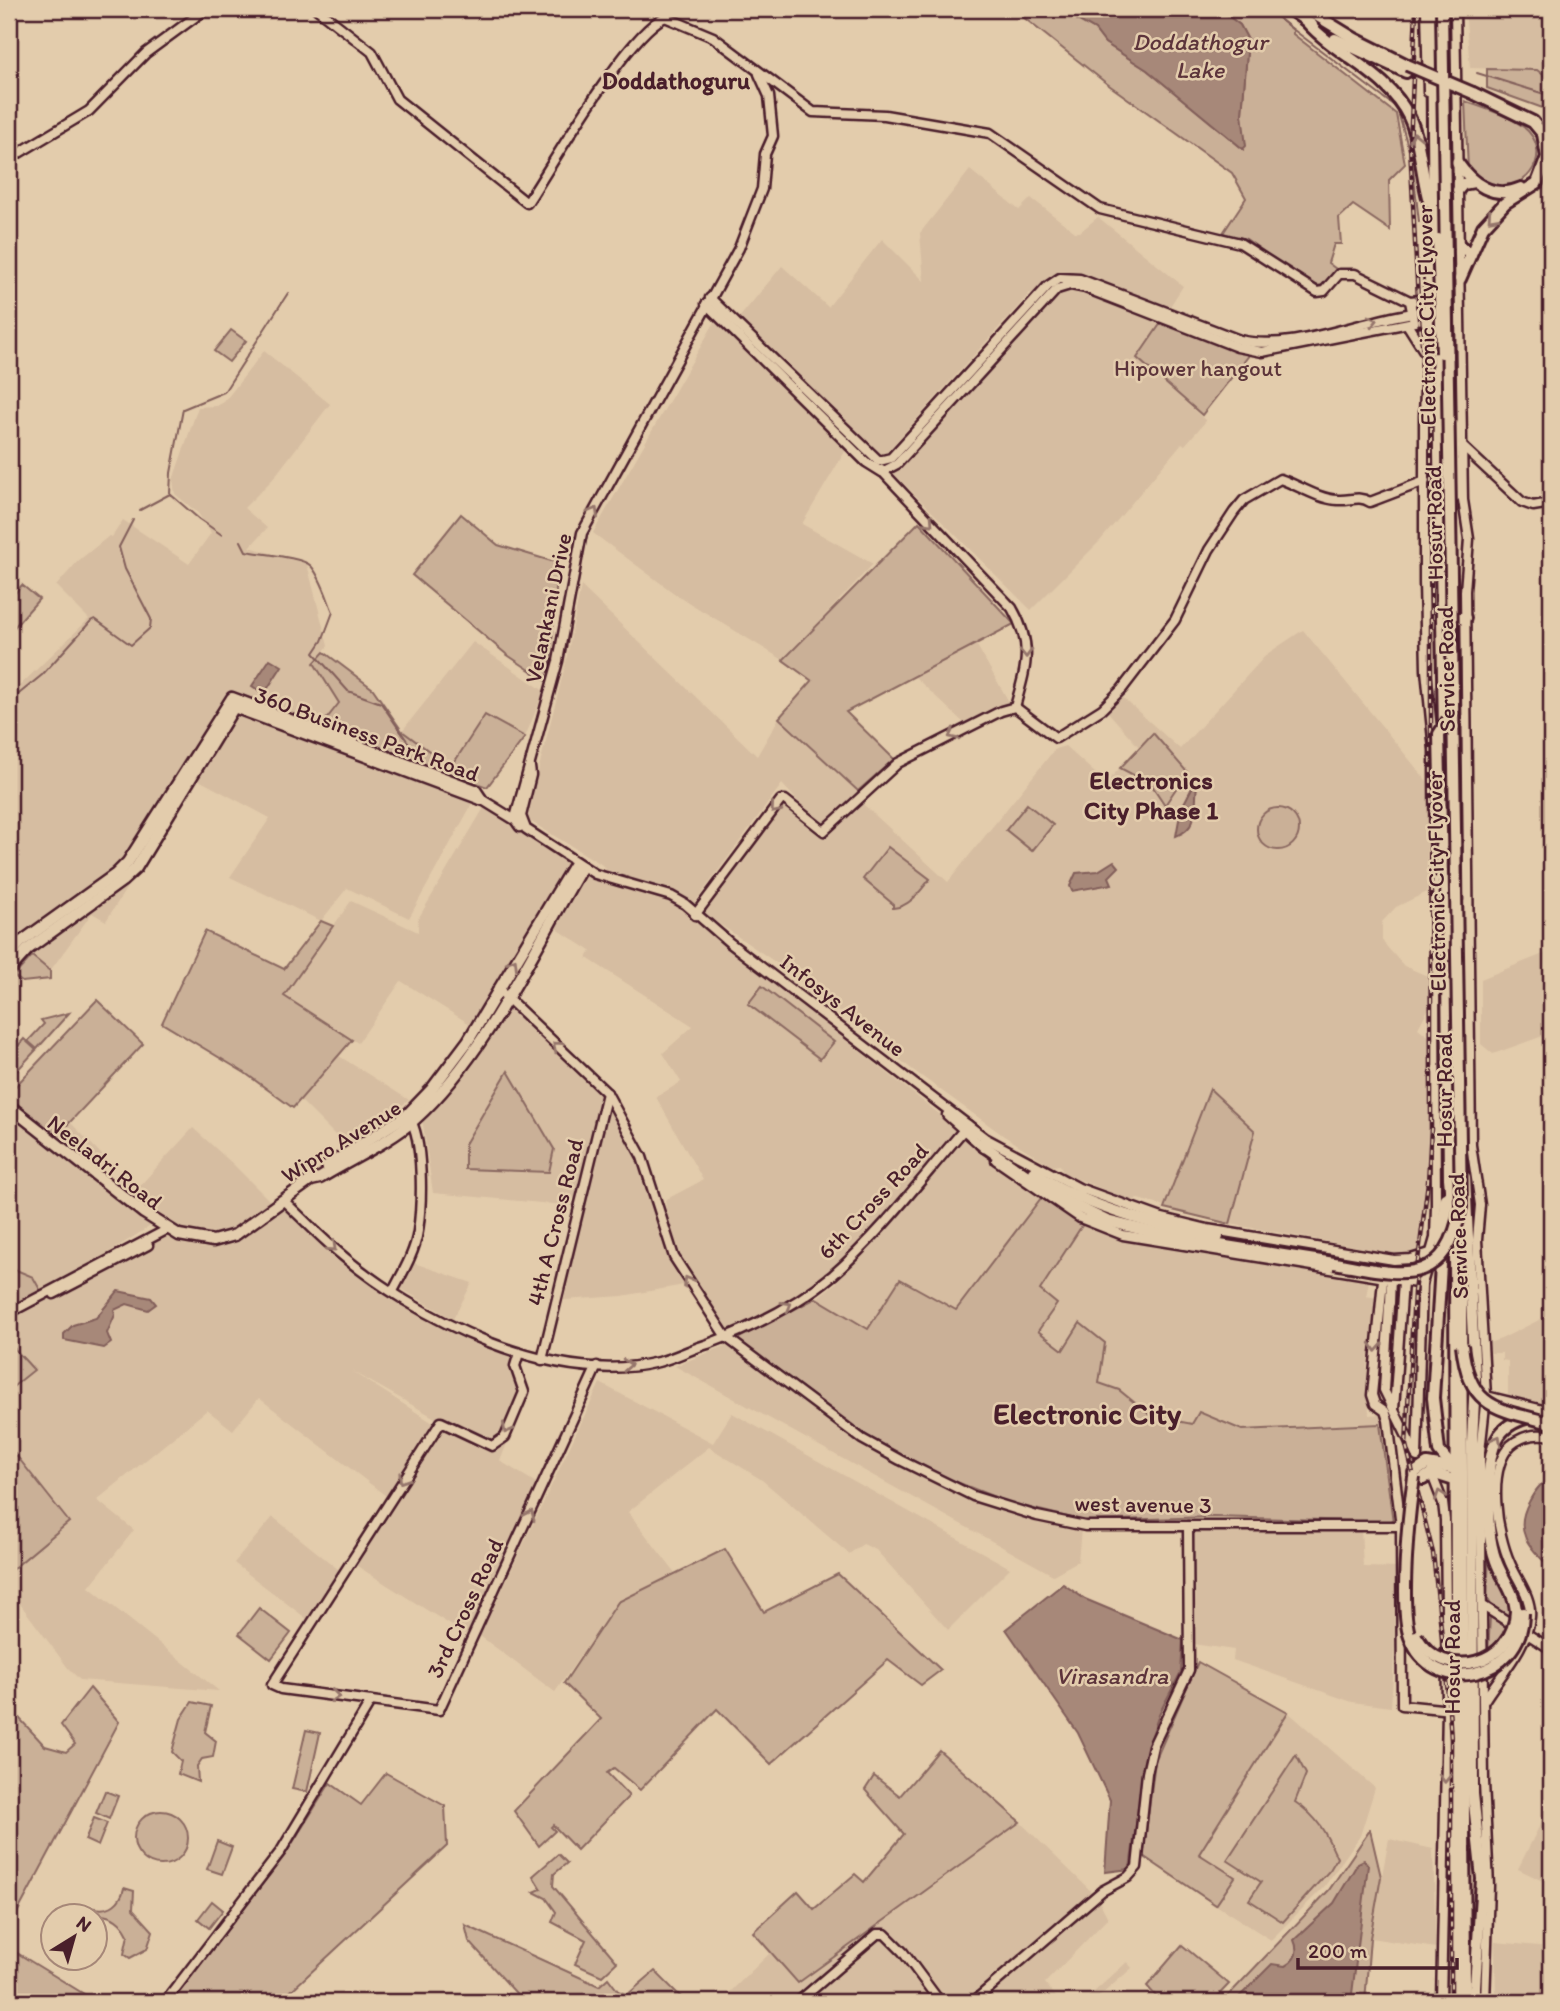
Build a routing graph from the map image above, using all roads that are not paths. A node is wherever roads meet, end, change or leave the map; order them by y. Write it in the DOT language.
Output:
graph roads {
  1 [pos="206,9"];
  2 [pos="317,9"];
  3 [pos="1289,9"];
  4 [pos="1306,9"];
  5 [pos="1426,9"];
  6 [pos="1432,9"];
  7 [pos="1442,9"];
  8 [pos="1455,9"];
  9 [pos="1307,22"];
  10 [pos="1407,68"];
  11 [pos="758,71"];
  12 [pos="1472,97"];
  13 [pos="9,159"];
  14 [pos="1457,162"];
  15 [pos="1474,182"];
  16 [pos="1458,190"];
  17 [pos="1430,204"];
  18 [pos="1460,246"];
  19 [pos="1471,254"];
  20 [pos="1461,279"];
  21 [pos="1055,285"];
  22 [pos="1430,299"];
  23 [pos="708,301"];
  24 [pos="1410,301"];
  25 [pos="1452,313"];
  26 [pos="1433,316"];
  27 [pos="1412,320"];
  28 [pos="1427,355"];
  29 [pos="1458,445"];
  30 [pos="881,461"];
  31 [pos="884,471"];
  32 [pos="1425,481"];
  33 [pos="1551,503"];
  34 [pos="1461,618"];
  35 [pos="1425,621"];
  36 [pos="1015,707"];
  37 [pos="1448,720"];
  38 [pos="530,767"];
  39 [pos="481,799"];
  40 [pos="516,815"];
  41 [pos="548,847"];
  42 [pos="578,866"];
  43 [pos="696,914"];
  44 [pos="9,955"];
  45 [pos="9,970"];
  46 [pos="503,992"];
  47 [pos="921,1092"];
  48 [pos="607,1093"];
  49 [pos="9,1106"];
  50 [pos="9,1111"];
  51 [pos="410,1118"];
  52 [pos="966,1127"];
  53 [pos="983,1141"];
  54 [pos="311,1180"];
  55 [pos="283,1200"];
  56 [pos="1461,1207"];
  57 [pos="169,1232"];
  58 [pos="1430,1253"];
  59 [pos="1334,1260"];
  60 [pos="1394,1260"];
  61 [pos="1387,1280"];
  62 [pos="1403,1283"];
  63 [pos="1422,1284"];
  64 [pos="393,1291"];
  65 [pos="9,1313"];
  66 [pos="726,1337"];
  67 [pos="1462,1345"];
  68 [pos="519,1353"];
  69 [pos="542,1360"];
  70 [pos="597,1366"];
  71 [pos="1486,1396"];
  72 [pos="1395,1409"];
  73 [pos="1551,1413"];
  74 [pos="1551,1423"];
  75 [pos="1551,1436"];
  76 [pos="1421,1471"];
  77 [pos="1454,1475"];
  78 [pos="1496,1486"];
  79 [pos="1188,1526"];
  80 [pos="1401,1526"];
  81 [pos="1483,1606"];
  82 [pos="1520,1612"];
  83 [pos="1526,1633"];
  84 [pos="1551,1649"];
  85 [pos="371,1701"];
  86 [pos="1484,1702"];
  87 [pos="1451,1710"];
  88 [pos="1478,2000"];
  89 [pos="165,2002"];
  90 [pos="798,2002"];
  91 [pos="940,2002"];
  92 [pos="973,2002"];
  93 [pos="1441,2002"];
  94 [pos="1457,2002"];
  1 -- 13 [label="street"];
  2 -- 11 [label="street"];
  3 -- 9 [label="highway"];
  4 -- 10 [label="highway"];
  5 -- 17 [label="street, Hosur Road"];
  6 -- 26 [label="highway, Hosur Road"];
  7 -- 25 [label="highway, Hosur Road"];
  7 -- 37 [label="highway, Electronic City Flyover, bridge"];
  7 -- 56 [label="highway, Electronic City Flyover, bridge"];
  8 -- 14 [label="street, Hosur Road"];
  9 -- 10 [label="highway"];
  17 -- 9 [label="highway, one-way"];
  10 -- 12 [label="highway, bridge"];
  11 -- 23 [label="street, Velankani Drive"];
  11 -- 24 [label="street"];
  12 -- 15 [label="highway"];
  12 -- 19 [label="highway, one-way"];
  14 -- 15 [label="highway"];
  14 -- 16 [label="street, Hosur Road"];
  15 -- 16 [label="highway"];
  16 -- 18 [label="street, Hosur Road"];
  17 -- 22 [label="street, Hosur Road"];
  18 -- 19 [label="highway"];
  18 -- 20 [label="street, Hosur Road"];
  19 -- 20 [label="highway"];
  20 -- 29 [label="street, Hosur Road"];
  21 -- 27 [label="street"];
  21 -- 30 [label="street"];
  21 -- 31 [label="street"];
  22 -- 24 [label="street"];
  22 -- 26 [label="street, Hosur Road"];
  23 -- 30 [label="street"];
  23 -- 31 [label="street"];
  38 -- 23 [label="street, Velankani Drive, one-way"];
  24 -- 27 [label="street"];
  25 -- 26 [label="street"];
  25 -- 29 [label="highway, Hosur Road"];
  26 -- 27 [label="street"];
  26 -- 28 [label="street, Hosur Road"];
  26 -- 77 [label="highway, Hosur Road"];
  27 -- 28 [label="street"];
  28 -- 32 [label="street, Hosur Road"];
  29 -- 33 [label="street"];
  29 -- 34 [label="highway, Hosur Road"];
  30 -- 31 [label="street"];
  31 -- 36 [label="street, one-way"];
  32 -- 35 [label="street, Hosur Road"];
  32 -- 36 [label="street"];
  34 -- 71 [label="street, Service Road"];
  34 -- 88 [label="highway, Hosur Road"];
  35 -- 58 [label="street, Service Road"];
  36 -- 43 [label="street, one-way"];
  37 -- 59 [label="highway, Electronic City Flyover, bridge"];
  37 -- 77 [label="highway, bridge"];
  38 -- 40 [label="street, Velankani Drive"];
  38 -- 41 [label="street"];
  39 -- 40 [label="street"];
  39 -- 44 [label="main road, 360 Business Park Road"];
  39 -- 45 [label="main road, 360 Business Park Road"];
  40 -- 41 [label="street"];
  41 -- 42 [label="street"];
  42 -- 43 [label="street"];
  42 -- 46 [label="main road, Wipro Avenue"];
  43 -- 47 [label="street, Infosys Avenue"];
  43 -- 47 [label="street, Infosys Avenue"];
  48 -- 46 [label="street, one-way"];
  46 -- 51 [label="main road, Wipro Avenue"];
  47 -- 52 [label="street, Infosys Avenue"];
  66 -- 48 [label="street, one-way"];
  48 -- 69 [label="street, 4th A Cross Road"];
  49 -- 57 [label="main road, Neeladri Road"];
  50 -- 57 [label="main road, Neeladri Road"];
  51 -- 54 [label="main road, Wipro Avenue"];
  51 -- 54 [label="main road, Wipro Avenue"];
  51 -- 64 [label="street"];
  52 -- 53 [label="street, Infosys Avenue"];
  66 -- 52 [label="street, 6th Cross Road, one-way"];
  53 -- 59 [label="highway, Electronic City Flyover"];
  53 -- 59 [label="highway, Electronic City Flyover"];
  53 -- 60 [label="street"];
  53 -- 61 [label="street"];
  54 -- 55 [label="main road, Wipro Avenue"];
  55 -- 57 [label="main road, Wipro Avenue"];
  55 -- 64 [label="street, 6th Cross Road, one-way"];
  56 -- 59 [label="highway, Electronic City Flyover, bridge"];
  56 -- 67 [label="highway, bridge"];
  57 -- 65 [label="street"];
  58 -- 60 [label="street"];
  58 -- 63 [label="street, Service Road"];
  60 -- 61 [label="street"];
  61 -- 62 [label="street"];
  61 -- 72 [label="street"];
  61 -- 80 [label="street, one-way"];
  62 -- 63 [label="street"];
  62 -- 72 [label="street"];
  63 -- 76 [label="street, Service Road"];
  64 -- 68 [label="street, 6th Cross Road"];
  70 -- 66 [label="street, 6th Cross Road, one-way"];
  66 -- 79 [label="street, west avenue 3"];
  67 -- 74 [label="highway, bridge"];
  67 -- 88 [label="highway, bridge"];
  68 -- 69 [label="street, 6th Cross Road"];
  68 -- 85 [label="street, 3rd Cross Road, one-way"];
  69 -- 70 [label="street, 6th Cross Road"];
  85 -- 70 [label="street, 3rd Cross Road, one-way"];
  71 -- 73 [label="street"];
  71 -- 81 [label="street, Service Road"];
  72 -- 76 [label="street"];
  82 -- 73 [label="highway, one-way"];
  75 -- 78 [label="street"];
  76 -- 77 [label="highway"];
  76 -- 82 [label="highway, bridge"];
  87 -- 76 [label="street, one-way"];
  77 -- 87 [label="highway, Hosur Road"];
  78 -- 82 [label="highway"];
  78 -- 83 [label="street"];
  79 -- 80 [label="street, west avenue 3"];
  79 -- 92 [label="street"];
  80 -- 87 [label="street"];
  81 -- 83 [label="street"];
  81 -- 86 [label="street, Service Road"];
  83 -- 84 [label="street"];
  83 -- 86 [label="street"];
  85 -- 89 [label="street"];
  86 -- 88 [label="street, Service Road"];
  87 -- 93 [label="street, one-way"];
  87 -- 94 [label="highway, Hosur Road"];
  90 -- 91 [label="street"];
}
